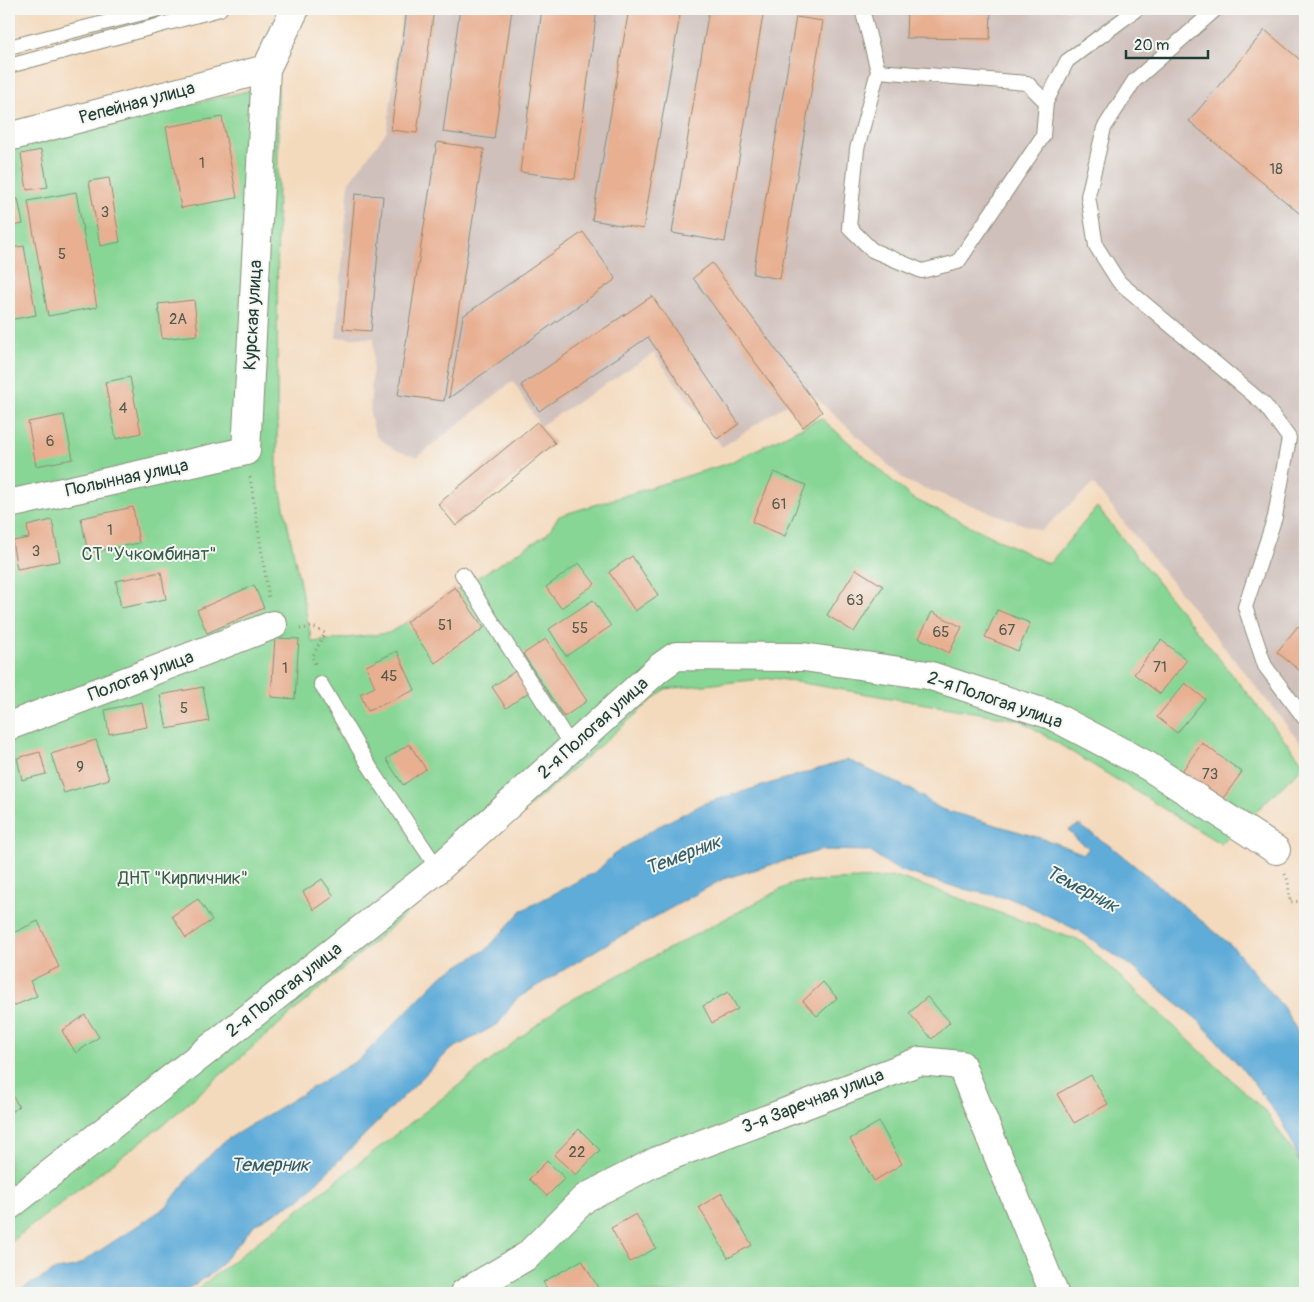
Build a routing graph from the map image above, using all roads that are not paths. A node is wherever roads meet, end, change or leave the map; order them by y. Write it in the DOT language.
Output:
graph roads {
  1 [pos="159,9"];
  2 [pos="220,9"];
  3 [pos="295,9"];
  4 [pos="862,9"];
  5 [pos="1137,9"];
  6 [pos="1216,9"];
  7 [pos="9,47"];
  8 [pos="9,66"];
  9 [pos="266,69"];
  10 [pos="878,71"];
  11 [pos="1046,102"];
  12 [pos="9,136"];
  13 [pos="246,452"];
  14 [pos="9,504"];
  15 [pos="462,574"];
  16 [pos="273,625"];
  17 [pos="321,684"];
  18 [pos="1305,719"];
  19 [pos="9,726"];
  20 [pos="572,747"];
  21 [pos="1276,850"];
  22 [pos="438,869"];
  23 [pos="11,1200"];
  24 [pos="464,1293"];
  25 [pos="1054,1293"];
  1 -- 7 [label="lane"];
  2 -- 8 [label="lane"];
  3 -- 9 [label="street, Курская улица"];
  4 -- 10 [label="lane"];
  5 -- 11 [label="lane"];
  6 -- 18 [label="lane"];
  9 -- 12 [label="street, Репейная улица"];
  9 -- 13 [label="street, Курская улица"];
  10 -- 11 [label="lane"];
  10 -- 11 [label="lane"];
  13 -- 14 [label="street, Полынная улица"];
  15 -- 20 [label="lane"];
  16 -- 19 [label="street, Пологая улица"];
  17 -- 22 [label="lane"];
  20 -- 21 [label="street, 2-я Пологая улица"];
  20 -- 22 [label="street, 2-я Пологая улица"];
  22 -- 23 [label="street, 2-я Пологая улица"];
  24 -- 25 [label="street, 3-я Заречная улица"];
}
